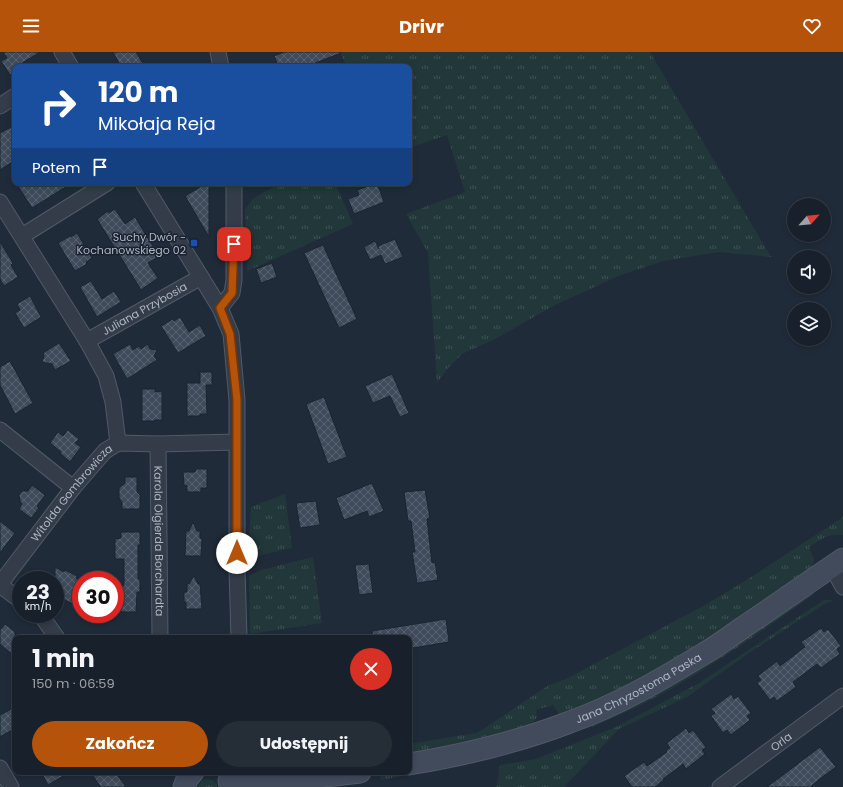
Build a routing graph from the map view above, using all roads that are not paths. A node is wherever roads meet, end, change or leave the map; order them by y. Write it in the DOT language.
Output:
graph roads {
  1 [pos="218,52"];
  2 [pos="220,64"];
  3 [pos="12,98"];
  4 [pos="0,106"];
  5 [pos="102,186"];
  6 [pos="145,186"];
  7 [pos="234,186"];
  8 [pos="0,202"];
  9 [pos="22,236"];
  10 [pos="202,277"];
  11 [pos="220,308"];
  12 [pos="87,341"];
  13 [pos="0,430"];
  14 [pos="236,442"];
  15 [pos="118,443"];
  16 [pos="158,444"];
  17 [pos="72,488"];
  18 [pos="838,563"];
  19 [pos="0,584"];
  20 [pos="843,587"];
  21 [pos="12,594"];
  22 [pos="46,623"];
  23 [pos="55,635"];
  24 [pos="160,635"];
  25 [pos="239,635"];
  26 [pos="843,696"];
  27 [pos="412,763"];
  28 [pos="0,768"];
  29 [pos="190,775"];
  30 [pos="339,775"];
  31 [pos="227,777"];
  32 [pos="276,784"];
  33 [pos="11,787"];
  34 [pos="184,787"];
  35 [pos="720,787"];
  1 -- 2 [label="street"];
  3 -- 4 [label="street"];
  5 -- 9 [label="street"];
  6 -- 10 [label="street"];
  7 -- 11 [label="street"];
  8 -- 9 [label="street"];
  9 -- 12 [label="street"];
  10 -- 11 [label="street"];
  10 -- 12 [label="street, Juliana Przybosia"];
  11 -- 14 [label="street"];
  12 -- 15 [label="street"];
  13 -- 17 [label="street"];
  14 -- 16 [label="street, Witolda Gombrowicza"];
  14 -- 25 [label="street"];
  15 -- 16 [label="street, Witolda Gombrowicza"];
  15 -- 17 [label="street, Witolda Gombrowicza"];
  16 -- 24 [label="street, Karola Olgierda Borchardta"];
  17 -- 19 [label="street, Witolda Gombrowicza"];
  18 -- 20 [label="street"];
  18 -- 27 [label="street, Jana Chryzostoma Paska"];
  19 -- 21 [label="street"];
  22 -- 23 [label="street"];
  26 -- 35 [label="street, Orla"];
  28 -- 33 [label="street"];
  29 -- 34 [label="street"];
  30 -- 32 [label="street"];
  31 -- 32 [label="street"];
}
